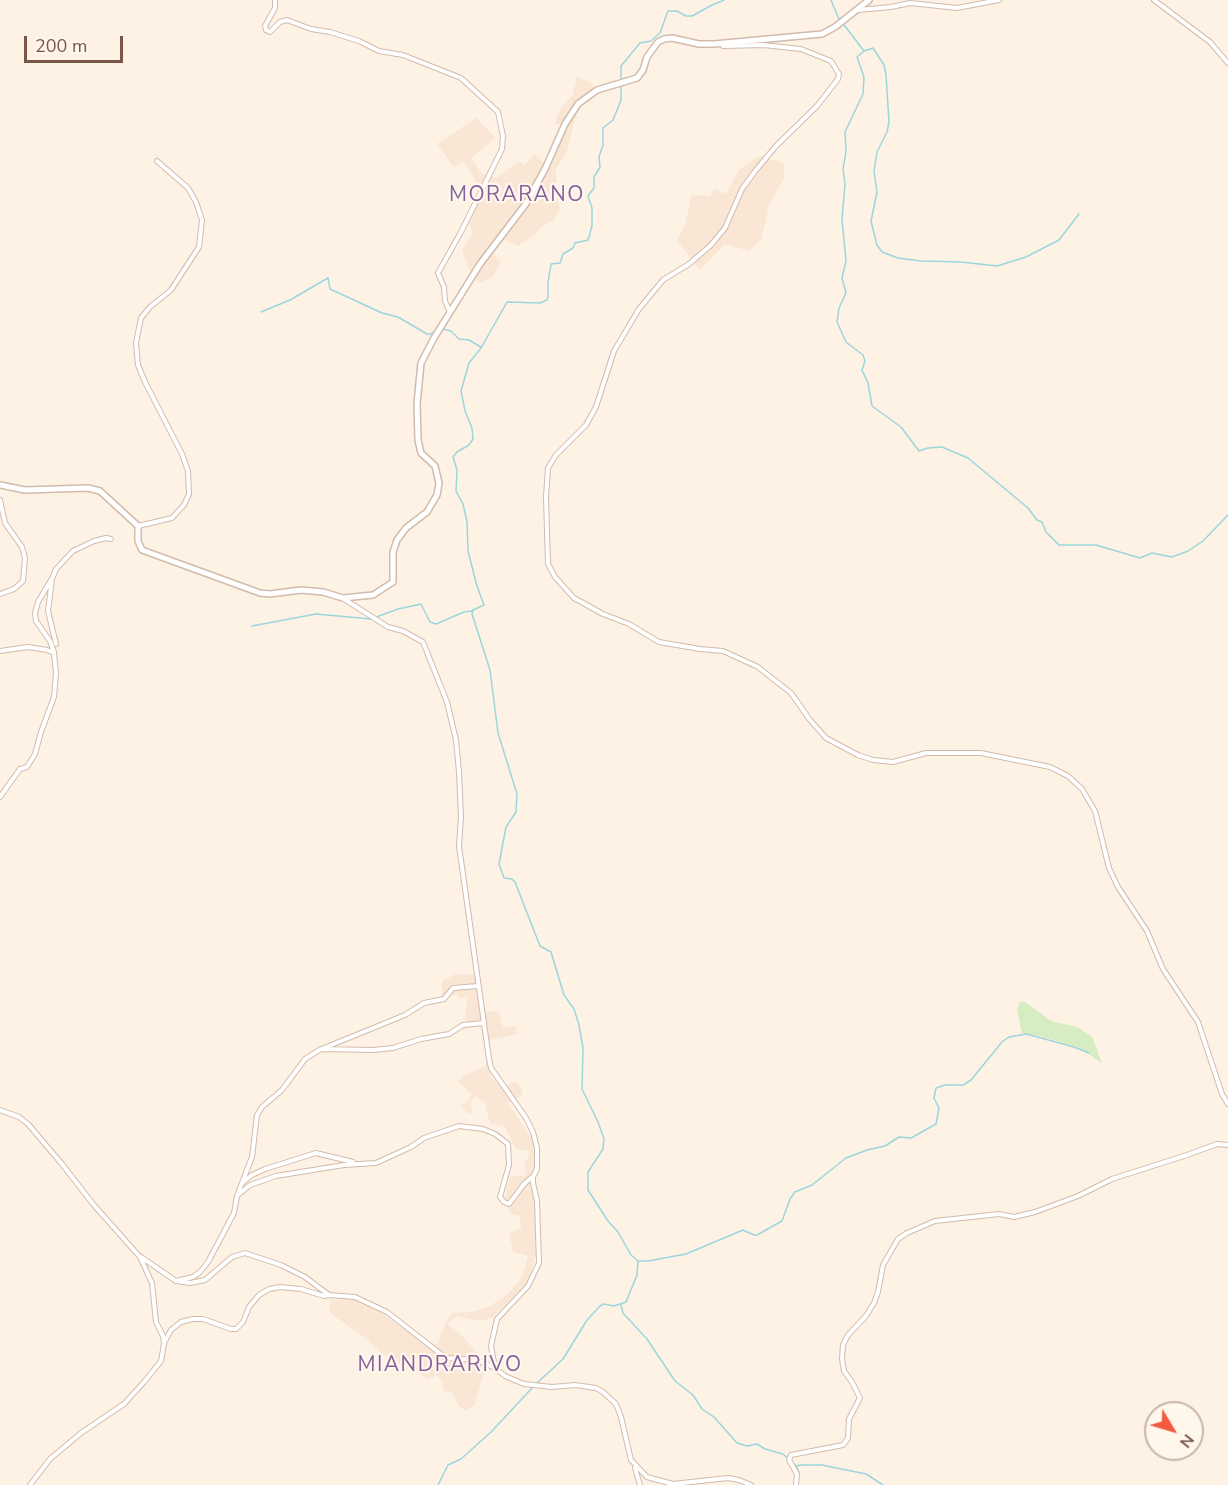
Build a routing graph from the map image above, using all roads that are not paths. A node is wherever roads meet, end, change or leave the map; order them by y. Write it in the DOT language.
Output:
graph roads {
  1 [pos="274,0"];
  2 [pos="869,0"];
  3 [pos="999,0"];
  4 [pos="1154,0"];
  5 [pos="857,10"];
  6 [pos="714,44"];
  7 [pos="1228,63"];
  8 [pos="157,161"];
  9 [pos="450,313"];
  10 [pos="0,485"];
  11 [pos="0,500"];
  12 [pos="138,526"];
  13 [pos="111,539"];
  14 [pos="52,579"];
  15 [pos="0,594"];
  16 [pos="343,598"];
  17 [pos="56,644"];
  18 [pos="0,651"];
  19 [pos="54,653"];
  20 [pos="0,797"];
  21 [pos="478,986"];
  22 [pos="484,1023"];
  23 [pos="321,1049"];
  24 [pos="1228,1104"];
  25 [pos="0,1110"];
  26 [pos="1228,1145"];
  27 [pos="359,1164"];
  28 [pos="533,1177"];
  29 [pos="241,1185"];
  30 [pos="237,1196"];
  31 [pos="140,1257"];
  32 [pos="176,1281"];
  33 [pos="329,1295"];
  34 [pos="164,1344"];
  35 [pos="495,1368"];
  36 [pos="635,1467"];
  37 [pos="661,1482"];
  38 [pos="30,1485"];
  39 [pos="640,1485"];
  40 [pos="650,1485"];
  41 [pos="751,1485"];
  42 [pos="796,1485"];
  1 -- 9 [label="street"];
  2 -- 5 [label="street"];
  3 -- 5 [label="street"];
  4 -- 7 [label="street"];
  5 -- 6 [label="street"];
  6 -- 9 [label="street"];
  6 -- 24 [label="street"];
  8 -- 12 [label="street"];
  9 -- 16 [label="street"];
  10 -- 12 [label="street"];
  11 -- 15 [label="street"];
  12 -- 16 [label="street"];
  13 -- 14 [label="street"];
  14 -- 17 [label="street"];
  14 -- 19 [label="street"];
  16 -- 21 [label="street"];
  18 -- 19 [label="street"];
  19 -- 20 [label="street"];
  21 -- 22 [label="street"];
  21 -- 23 [label="street"];
  22 -- 23 [label="street"];
  22 -- 28 [label="street"];
  23 -- 29 [label="street"];
  25 -- 31 [label="street"];
  26 -- 42 [label="street"];
  27 -- 28 [label="street"];
  27 -- 29 [label="street"];
  27 -- 30 [label="street"];
  28 -- 35 [label="street"];
  29 -- 30 [label="street"];
  30 -- 32 [label="street"];
  31 -- 32 [label="street"];
  31 -- 34 [label="street"];
  32 -- 33 [label="street"];
  33 -- 34 [label="street"];
  33 -- 35 [label="street"];
  34 -- 38 [label="street"];
  35 -- 36 [label="street"];
  36 -- 37 [label="street"];
  36 -- 39 [label="street"];
  37 -- 40 [label="street"];
  37 -- 41 [label="street"];
}
